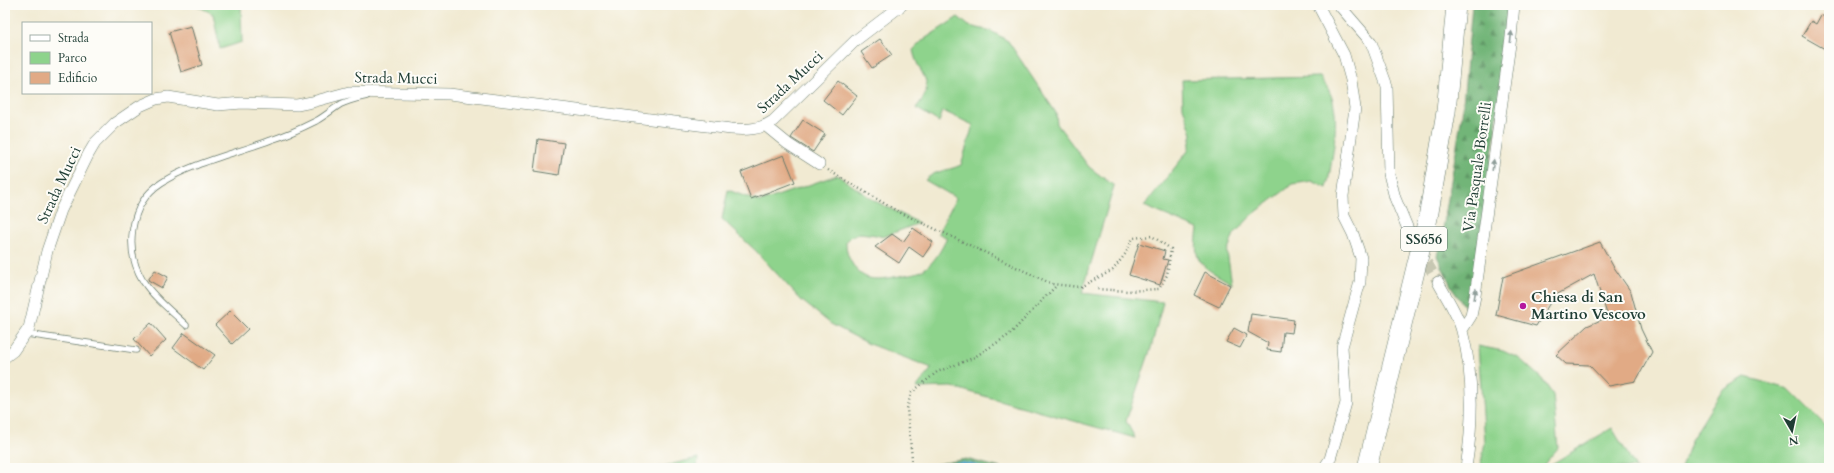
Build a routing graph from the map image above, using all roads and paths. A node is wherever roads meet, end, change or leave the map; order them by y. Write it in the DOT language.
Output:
graph roads {
  1 [pos="902,5"];
  2 [pos="1318,5"];
  3 [pos="1339,5"];
  4 [pos="1456,5"];
  5 [pos="1514,5"];
  6 [pos="377,93"];
  7 [pos="766,126"];
  8 [pos="819,164"];
  9 [pos="1410,234"];
  10 [pos="1438,282"];
  11 [pos="1057,284"];
  12 [pos="1096,289"];
  13 [pos="186,325"];
  14 [pos="1462,330"];
  15 [pos="26,334"];
  16 [pos="136,350"];
  17 [pos="5,357"];
  18 [pos="913,468"];
  19 [pos="1324,468"];
  20 [pos="1367,468"];
  21 [pos="1466,468"];
  1 -- 7 [label="street, Strada Mucci"];
  2 -- 19 [label="street"];
  3 -- 9 [label="street"];
  4 -- 20 [label="highway, SS656"];
  14 -- 5 [label="street, Via Pasquale Borrelli, one-way"];
  6 -- 7 [label="street, Strada Mucci"];
  6 -- 13 [label="lane"];
  6 -- 15 [label="street, Strada Mucci"];
  7 -- 8 [label="street"];
  8 -- 11 [label="path"];
  10 -- 14 [label="street"];
  11 -- 12 [label="path"];
  11 -- 18 [label="path"];
  14 -- 21 [label="street"];
  15 -- 16 [label="lane"];
  15 -- 17 [label="street, Strada Mucci"];
}
